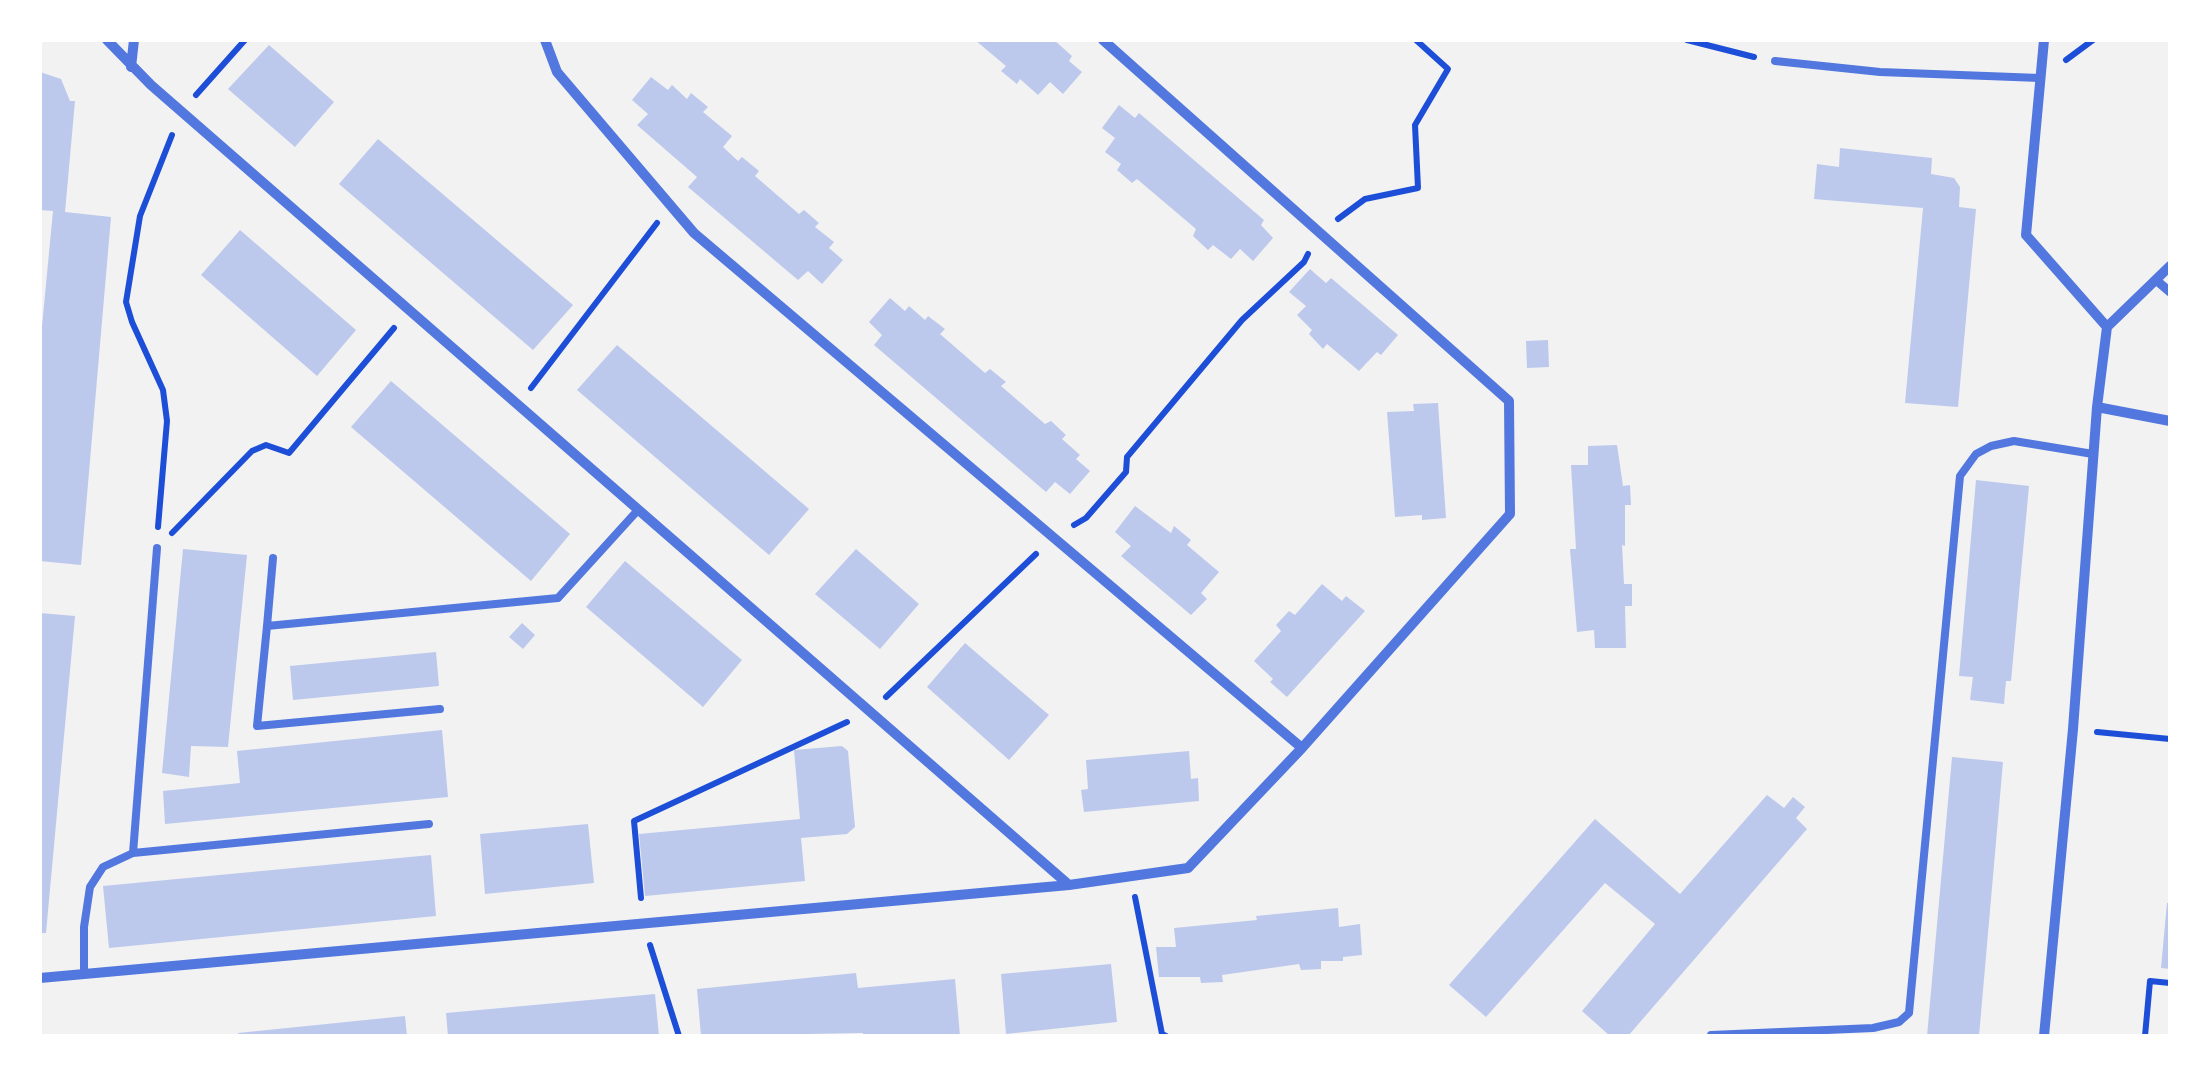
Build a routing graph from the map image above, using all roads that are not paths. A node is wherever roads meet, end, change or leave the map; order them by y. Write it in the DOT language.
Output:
graph roads {
  1 [pos="108,40"];
  2 [pos="134,40"];
  3 [pos="545,40"];
  4 [pos="1103,40"];
  5 [pos="2044,40"];
  6 [pos="1775,61"];
  7 [pos="131,67"];
  8 [pos="2040,78"];
  9 [pos="2170,266"];
  10 [pos="2156,280"];
  11 [pos="2170,292"];
  12 [pos="2107,328"];
  13 [pos="2097,406"];
  14 [pos="2170,422"];
  15 [pos="2094,454"];
  16 [pos="638,510"];
  17 [pos="156,548"];
  18 [pos="273,558"];
  19 [pos="268,626"];
  20 [pos="440,710"];
  21 [pos="1302,748"];
  22 [pos="428,824"];
  23 [pos="134,852"];
  24 [pos="1069,885"];
  25 [pos="84,974"];
  26 [pos="40,978"];
  27 [pos="1711,1034"];
  28 [pos="2044,1036"];
  1 -- 7 [label="street"];
  2 -- 7 [label="street"];
  3 -- 21 [label="street"];
  4 -- 21 [label="street"];
  5 -- 8 [label="street"];
  6 -- 8 [label="lane"];
  7 -- 16 [label="street"];
  8 -- 12 [label="street"];
  9 -- 10 [label="street"];
  10 -- 11 [label="street"];
  10 -- 12 [label="street"];
  12 -- 13 [label="street"];
  13 -- 14 [label="street"];
  13 -- 15 [label="street"];
  15 -- 27 [label="lane"];
  15 -- 28 [label="street"];
  16 -- 19 [label="lane"];
  16 -- 24 [label="street"];
  17 -- 23 [label="lane"];
  18 -- 19 [label="lane"];
  19 -- 20 [label="lane"];
  21 -- 24 [label="street"];
  22 -- 23 [label="lane"];
  23 -- 25 [label="lane"];
  24 -- 25 [label="street"];
  25 -- 26 [label="street"];
}
